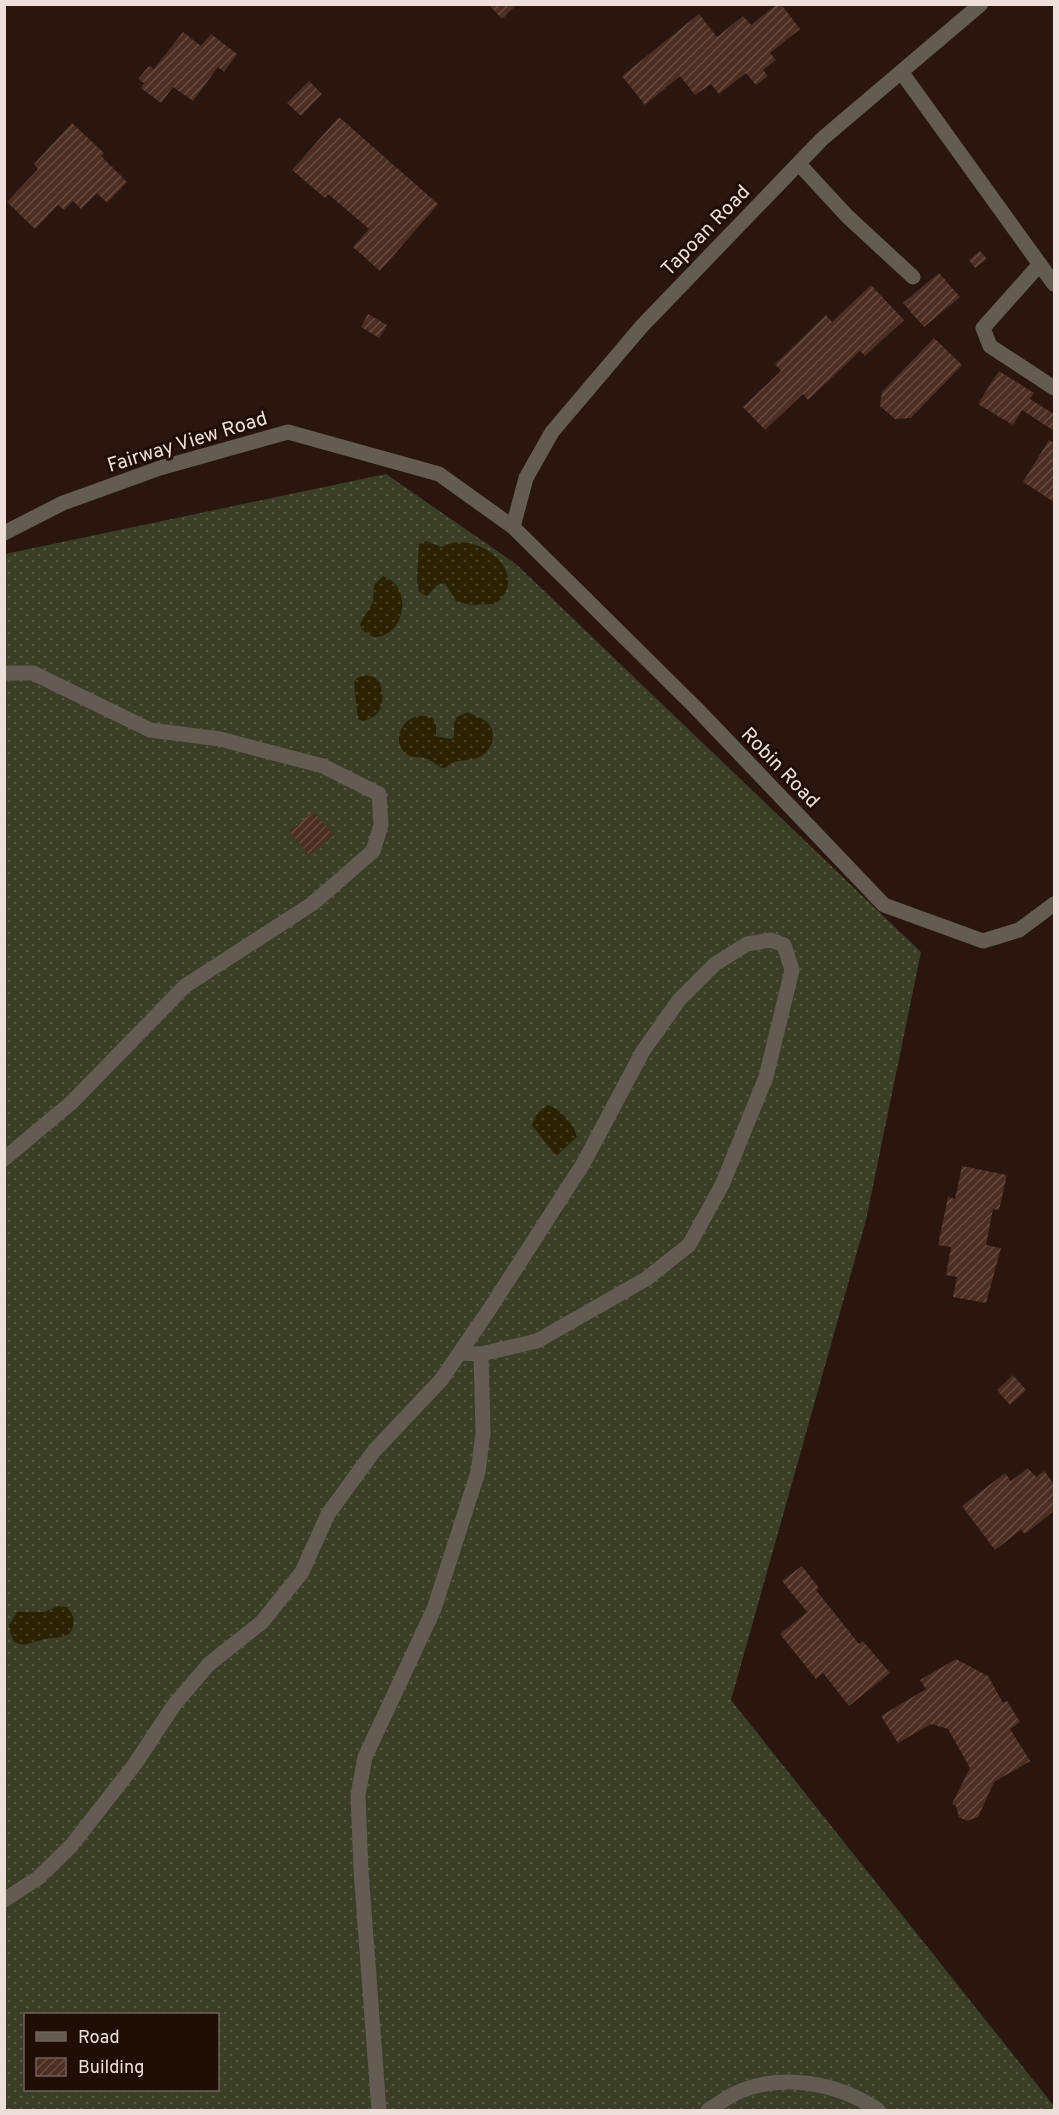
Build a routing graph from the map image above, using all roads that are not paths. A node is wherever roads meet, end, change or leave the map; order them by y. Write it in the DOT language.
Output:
graph roads {
  1 [pos="981,4"];
  2 [pos="902,73"];
  3 [pos="799,164"];
  4 [pos="1040,264"];
  5 [pos="913,277"];
  6 [pos="1054,284"];
  7 [pos="1054,388"];
  8 [pos="513,527"];
  9 [pos="4,533"];
  10 [pos="4,673"];
  11 [pos="1054,904"];
  12 [pos="4,1159"];
  13 [pos="460,1353"];
  14 [pos="481,1354"];
  15 [pos="4,1900"];
  16 [pos="379,2110"];
  17 [pos="708,2110"];
  18 [pos="878,2110"];
  1 -- 2 [label="street, Tapoan Road"];
  2 -- 3 [label="street, Tapoan Road"];
  2 -- 4 [label="street"];
  3 -- 5 [label="street"];
  3 -- 8 [label="street, Tapoan Road"];
  4 -- 6 [label="street"];
  4 -- 7 [label="street"];
  8 -- 9 [label="street, Fairway View Road"];
  8 -- 11 [label="street, Robin Road"];
  10 -- 12 [label="street"];
  13 -- 14 [label="street"];
  13 -- 14 [label="street"];
  13 -- 15 [label="street"];
  14 -- 16 [label="street"];
  17 -- 18 [label="street"];
}
